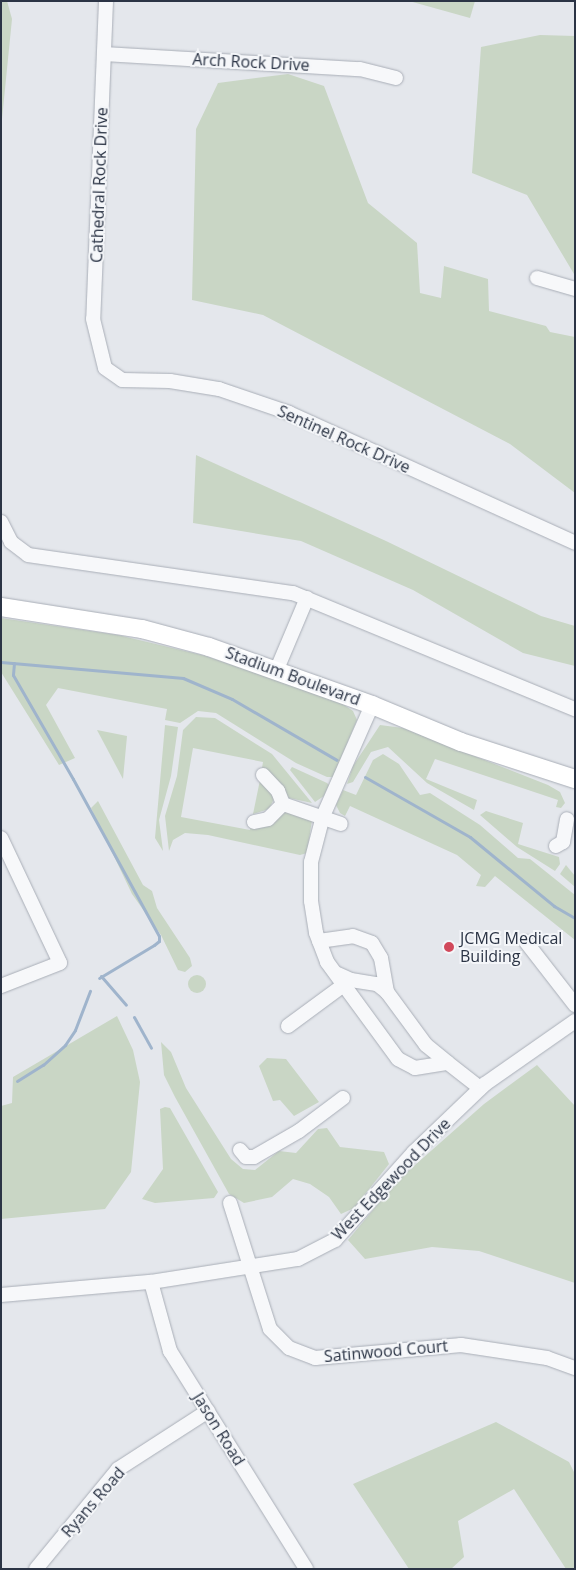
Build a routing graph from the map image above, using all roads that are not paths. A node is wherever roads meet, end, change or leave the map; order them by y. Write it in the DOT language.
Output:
graph roads {
  1 [pos="106,1"];
  2 [pos="104,54"];
  3 [pos="396,78"];
  4 [pos="537,278"];
  5 [pos="575,289"];
  6 [pos="105,368"];
  7 [pos="1,522"];
  8 [pos="575,543"];
  9 [pos="307,598"];
  10 [pos="1,607"];
  11 [pos="277,669"];
  12 [pos="372,705"];
  13 [pos="575,709"];
  14 [pos="263,775"];
  15 [pos="575,779"];
  16 [pos="283,804"];
  17 [pos="323,816"];
  18 [pos="569,820"];
  19 [pos="254,822"];
  20 [pos="342,824"];
  21 [pos="1,838"];
  22 [pos="556,846"];
  23 [pos="319,941"];
  24 [pos="526,942"];
  25 [pos="335,972"];
  26 [pos="345,984"];
  27 [pos="1,986"];
  28 [pos="387,992"];
  29 [pos="575,1004"];
  30 [pos="575,1021"];
  31 [pos="288,1026"];
  32 [pos="448,1063"];
  33 [pos="480,1088"];
  34 [pos="343,1098"];
  35 [pos="240,1150"];
  36 [pos="230,1203"];
  37 [pos="248,1266"];
  38 [pos="152,1282"];
  39 [pos="1,1295"];
  40 [pos="575,1368"];
  41 [pos="208,1411"];
  42 [pos="36,1569"];
  43 [pos="306,1569"];
  1 -- 2 [label="street, Cathedral Rock Drive"];
  2 -- 3 [label="street, Arch Rock Drive"];
  2 -- 6 [label="street, Cathedral Rock Drive"];
  4 -- 5 [label="street"];
  6 -- 8 [label="street, Sentinel Rock Drive"];
  7 -- 9 [label="street"];
  9 -- 11 [label="street"];
  9 -- 13 [label="street"];
  10 -- 11 [label="main road, Stadium Boulevard"];
  11 -- 12 [label="main road, Stadium Boulevard"];
  12 -- 15 [label="main road, Stadium Boulevard"];
  12 -- 17 [label="street"];
  14 -- 16 [label="street"];
  16 -- 17 [label="street"];
  16 -- 19 [label="street"];
  17 -- 20 [label="street"];
  17 -- 23 [label="street"];
  18 -- 22 [label="street"];
  21 -- 27 [label="street"];
  23 -- 25 [label="street"];
  23 -- 28 [label="street"];
  24 -- 29 [label="street"];
  25 -- 26 [label="street"];
  25 -- 28 [label="street"];
  26 -- 31 [label="street"];
  26 -- 32 [label="street"];
  28 -- 32 [label="street"];
  30 -- 33 [label="street, West Edgewood Drive"];
  32 -- 33 [label="street"];
  33 -- 37 [label="street, West Edgewood Drive"];
  34 -- 35 [label="street"];
  36 -- 37 [label="street, Satinwood Court"];
  37 -- 38 [label="street, West Edgewood Drive"];
  37 -- 40 [label="street, Satinwood Court"];
  38 -- 39 [label="street, West Edgewood Drive"];
  38 -- 41 [label="street, Jason Road"];
  41 -- 42 [label="street, Ryans Road"];
  41 -- 43 [label="street, Jason Road"];
}
